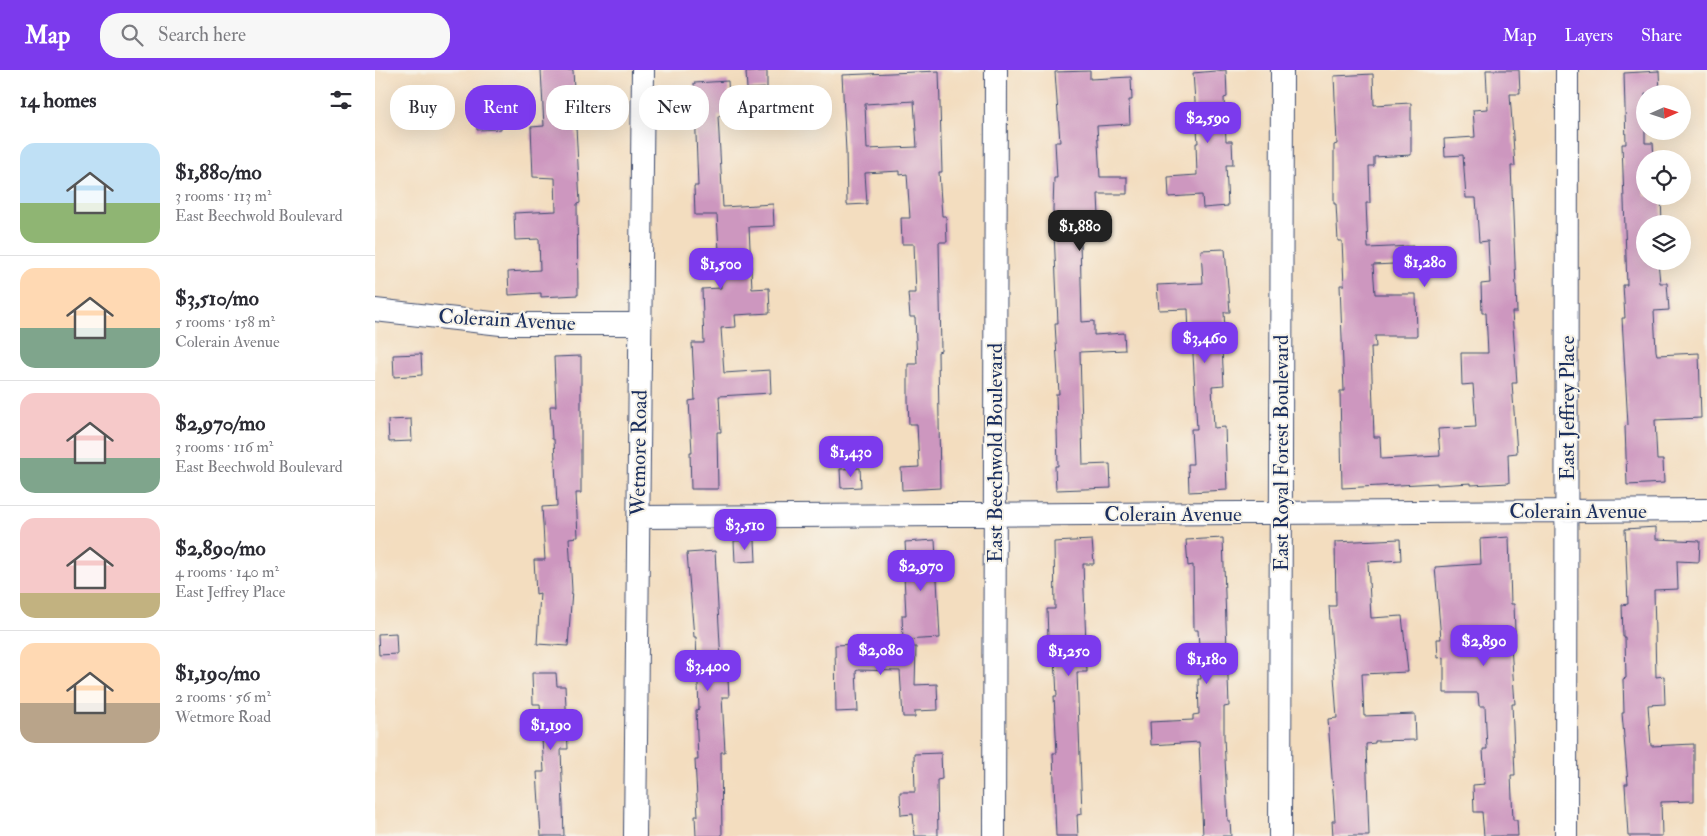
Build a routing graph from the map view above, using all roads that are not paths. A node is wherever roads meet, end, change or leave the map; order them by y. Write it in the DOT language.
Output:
graph roads {
  1 [pos="643,70"];
  2 [pos="996,70"];
  3 [pos="1282,70"];
  4 [pos="1567,70"];
  5 [pos="375,310"];
  6 [pos="641,324"];
  7 [pos="1707,510"];
  8 [pos="1567,511"];
  9 [pos="1281,513"];
  10 [pos="995,516"];
  11 [pos="639,517"];
  12 [pos="635,836"];
  13 [pos="994,836"];
  14 [pos="1280,836"];
  15 [pos="1566,836"];
  1 -- 6 [label="street, Wetmore Road"];
  2 -- 10 [label="street, East Beechwold Boulevard"];
  3 -- 9 [label="street, East Royal Forest Boulevard"];
  4 -- 8 [label="street, East Jeffrey Place"];
  5 -- 6 [label="street, Colerain Avenue"];
  6 -- 11 [label="street, Wetmore Road"];
  7 -- 8 [label="street, Colerain Avenue"];
  8 -- 9 [label="street, Colerain Avenue"];
  8 -- 15 [label="street, East Jeffrey Place"];
  9 -- 10 [label="street, Colerain Avenue"];
  9 -- 14 [label="street, East Royal Forest Boulevard"];
  10 -- 11 [label="street, Colerain Avenue"];
  10 -- 13 [label="street, East Beechwold Boulevard"];
  11 -- 12 [label="street, Wetmore Road"];
}
